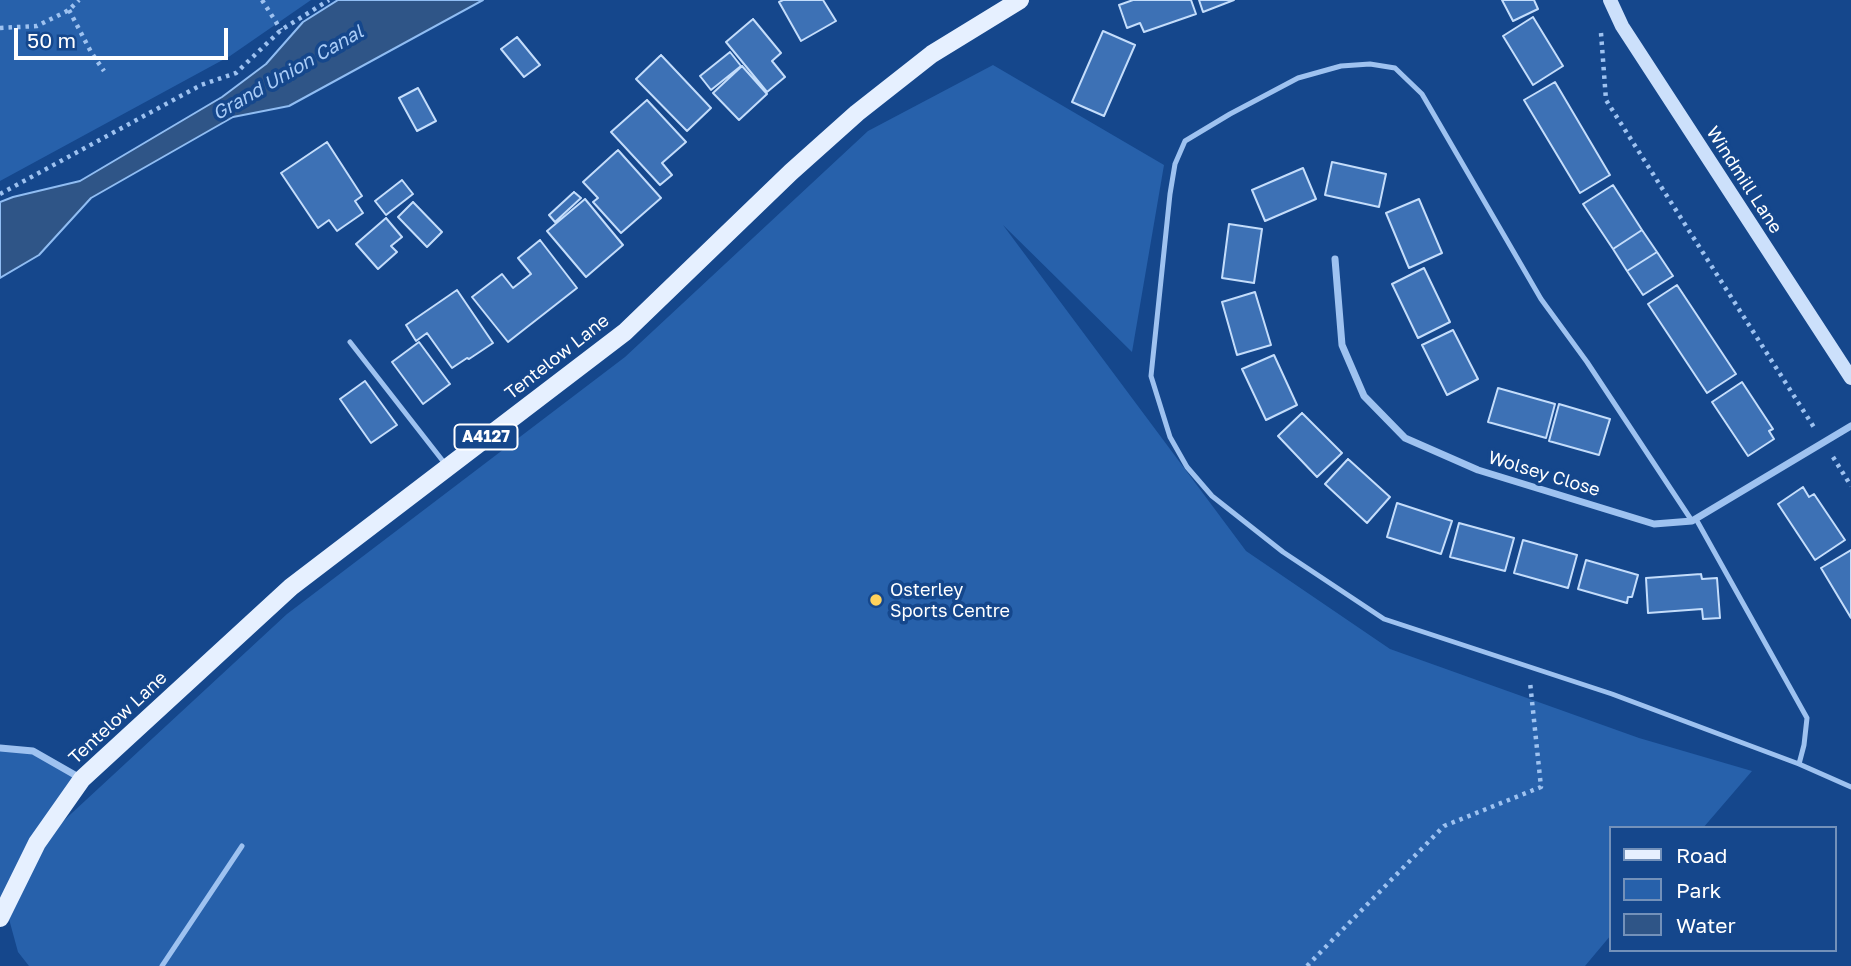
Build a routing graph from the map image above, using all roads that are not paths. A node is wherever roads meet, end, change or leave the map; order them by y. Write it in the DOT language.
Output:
graph roads {
  1 [pos="1020,0"];
  2 [pos="1609,0"];
  3 [pos="1335,260"];
  4 [pos="350,342"];
  5 [pos="1851,378"];
  6 [pos="1851,426"];
  7 [pos="447,467"];
  8 [pos="1694,520"];
  9 [pos="0,748"];
  10 [pos="1799,764"];
  11 [pos="82,779"];
  12 [pos="1851,787"];
  13 [pos="242,846"];
  14 [pos="0,918"];
  15 [pos="162,966"];
  1 -- 7 [label="main road, Tentelow Lane / A4127"];
  2 -- 5 [label="main road, Windmill Lane"];
  3 -- 8 [label="street, Wolsey Close"];
  4 -- 7 [label="lane"];
  6 -- 8 [label="street, Wolsey Close"];
  7 -- 11 [label="main road, Tentelow Lane / A4127"];
  8 -- 10 [label="lane"];
  8 -- 10 [label="lane"];
  9 -- 11 [label="street"];
  10 -- 12 [label="lane"];
  11 -- 14 [label="main road, Tentelow Lane / A4127"];
  13 -- 15 [label="lane"];
}
